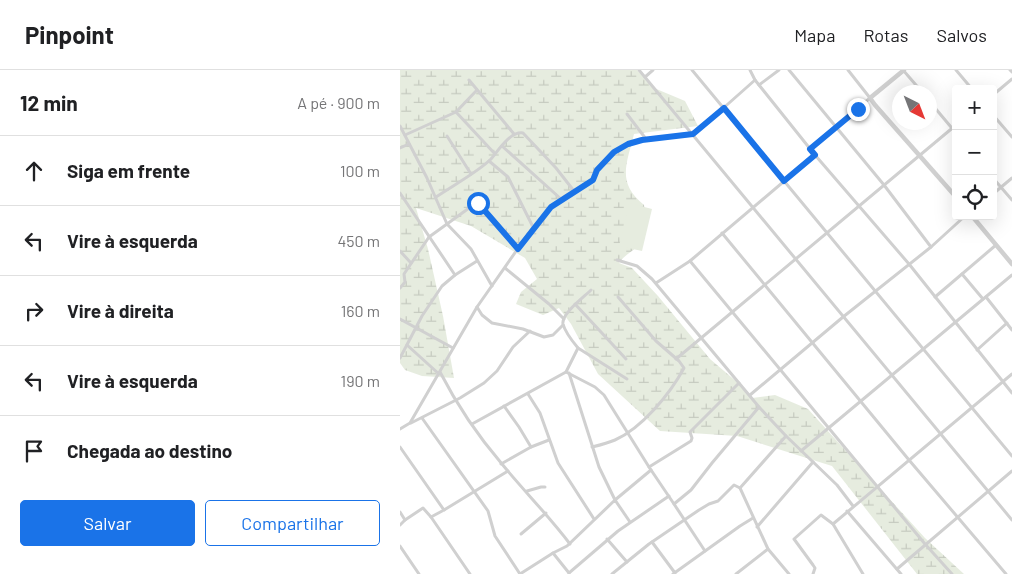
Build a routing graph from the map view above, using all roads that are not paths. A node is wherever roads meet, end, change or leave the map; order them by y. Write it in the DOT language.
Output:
graph roads {
  1 [pos="639,70"];
  2 [pos="653,70"];
  3 [pos="692,70"];
  4 [pos="750,70"];
  5 [pos="778,70"];
  6 [pos="789,70"];
  7 [pos="848,70"];
  8 [pos="903,70"];
  9 [pos="956,70"];
  10 [pos="645,77"];
  11 [pos="1012,79"];
  12 [pos="469,80"];
  13 [pos="756,80"];
  14 [pos="759,85"];
  15 [pos="916,85"];
  16 [pos="969,85"];
  17 [pos="477,90"];
  18 [pos="997,92"];
  19 [pos="870,98"];
  20 [pos="724,108"];
  21 [pos="937,110"];
  22 [pos="456,112"];
  23 [pos="627,114"];
  24 [pos="997,120"];
  25 [pos="400,126"];
  26 [pos="836,127"];
  27 [pos="952,128"];
  28 [pos="514,134"];
  29 [pos="693,134"];
  30 [pos="405,135"];
  31 [pos="447,136"];
  32 [pos="1012,137"];
  33 [pos="646,139"];
  34 [pos="409,144"];
  35 [pos="502,146"];
  36 [pos="400,148"];
  37 [pos="810,149"];
  38 [pos="495,154"];
  39 [pos="815,155"];
  40 [pos="920,156"];
  41 [pos="489,161"];
  42 [pos="470,174"];
  43 [pos="1012,178"];
  44 [pos="784,181"];
  45 [pos="997,183"];
  46 [pos="884,185"];
  47 [pos="1001,188"];
  48 [pos="574,191"];
  49 [pos="997,191"];
  50 [pos="952,192"];
  51 [pos="400,193"];
  52 [pos="436,197"];
  53 [pos="561,199"];
  54 [pos="1012,200"];
  55 [pos="858,206"];
  56 [pos="753,207"];
  57 [pos="961,220"];
  58 [pos="975,220"];
  59 [pos="447,224"];
  60 [pos="534,227"];
  61 [pos="722,233"];
  62 [pos="827,233"];
  63 [pos="428,237"];
  64 [pos="996,244"];
  65 [pos="931,247"];
  66 [pos="518,249"];
  67 [pos="400,251"];
  68 [pos="796,259"];
  69 [pos="617,260"];
  70 [pos="477,261"];
  71 [pos="690,261"];
  72 [pos="411,263"];
  73 [pos="909,264"];
  74 [pos="1012,264"];
  75 [pos="505,268"];
  76 [pos="962,274"];
  77 [pos="402,275"];
  78 [pos="455,275"];
  79 [pos="1012,275"];
  80 [pos="656,283"];
  81 [pos="765,285"];
  82 [pos="492,286"];
  83 [pos="400,288"];
  84 [pos="591,290"];
  85 [pos="876,291"];
  86 [pos="618,297"];
  87 [pos="935,297"];
  88 [pos="984,298"];
  89 [pos="575,304"];
  90 [pos="477,307"];
  91 [pos="732,311"];
  92 [pos="844,316"];
  93 [pos="400,319"];
  94 [pos="564,319"];
  95 [pos="955,323"];
  96 [pos="1007,324"];
  97 [pos="563,325"];
  98 [pos="416,329"];
  99 [pos="1012,330"];
  100 [pos="530,331"];
  101 [pos="702,338"];
  102 [pos="813,343"];
  103 [pos="407,345"];
  104 [pos="453,348"];
  105 [pos="578,348"];
  106 [pos="924,349"];
  107 [pos="977,350"];
  108 [pos="400,358"];
  109 [pos="626,359"];
  110 [pos="676,359"];
  111 [pos="781,369"];
  112 [pos="567,372"];
  113 [pos="439,373"];
  114 [pos="1012,374"];
  115 [pos="892,375"];
  116 [pos="627,379"];
  117 [pos="1003,382"];
  118 [pos="739,383"];
  119 [pos="1012,393"];
  120 [pos="528,394"];
  121 [pos="750,395"];
  122 [pos="455,401"];
  123 [pos="861,402"];
  124 [pos="504,406"];
  125 [pos="759,407"];
  126 [pos="971,407"];
  127 [pos="422,418"];
  128 [pos="410,423"];
  129 [pos="472,424"];
  130 [pos="829,428"];
  131 [pos="400,429"];
  132 [pos="628,433"];
  133 [pos="940,433"];
  134 [pos="786,436"];
  135 [pos="549,440"];
  136 [pos="400,447"];
  137 [pos="531,447"];
  138 [pos="592,448"];
  139 [pos="801,451"];
  140 [pos="1012,456"];
  141 [pos="908,460"];
  142 [pos="813,462"];
  143 [pos="502,464"];
  144 [pos="650,469"];
  145 [pos="508,471"];
  146 [pos="1012,471"];
  147 [pos="877,486"];
  148 [pos="545,487"];
  149 [pos="740,488"];
  150 [pos="988,491"];
  151 [pos="475,492"];
  152 [pos="527,492"];
  153 [pos="669,496"];
  154 [pos="616,500"];
  155 [pos="674,504"];
  156 [pos="853,506"];
  157 [pos="444,510"];
  158 [pos="848,511"];
  159 [pos="400,512"];
  160 [pos="546,513"];
  161 [pos="431,517"];
  162 [pos="958,517"];
  163 [pos="753,518"];
  164 [pos="594,519"];
  165 [pos="684,520"];
  166 [pos="1012,520"];
  167 [pos="402,522"];
  168 [pos="630,522"];
  169 [pos="833,524"];
  170 [pos="757,527"];
  171 [pos="521,534"];
  172 [pos="607,539"];
  173 [pos="652,542"];
  174 [pos="570,544"];
  175 [pos="925,544"];
  176 [pos="400,546"];
  177 [pos="768,549"];
  178 [pos="705,551"];
  179 [pos="553,553"];
  180 [pos="626,562"];
  181 [pos="897,569"];
  182 [pos="674,573"];
  183 [pos="419,574"];
  184 [pos="470,574"];
  185 [pos="520,574"];
  186 [pos="569,574"];
  187 [pos="612,574"];
  188 [pos="736,574"];
  189 [pos="789,574"];
  190 [pos="813,574"];
  191 [pos="863,574"];
  192 [pos="901,574"];
  193 [pos="952,574"];
  194 [pos="1006,574"];
  1 -- 10 [label="street"];
  2 -- 10 [label="street"];
  3 -- 20 [label="street"];
  4 -- 13 [label="street"];
  5 -- 14 [label="street"];
  6 -- 26 [label="street"];
  7 -- 19 [label="street"];
  8 -- 15 [label="street"];
  8 -- 19 [label="street"];
  9 -- 16 [label="street"];
  10 -- 29 [label="street"];
  11 -- 18 [label="street"];
  12 -- 17 [label="street"];
  13 -- 14 [label="street"];
  13 -- 20 [label="street"];
  14 -- 37 [label="street"];
  17 -- 22 [label="street"];
  17 -- 28 [label="street"];
  19 -- 26 [label="street"];
  19 -- 40 [label="street"];
  20 -- 29 [label="street"];
  20 -- 44 [label="street"];
  21 -- 27 [label="street"];
  22 -- 30 [label="street"];
  22 -- 38 [label="street"];
  23 -- 33 [label="street"];
  24 -- 32 [label="street"];
  25 -- 30 [label="street"];
  26 -- 37 [label="street"];
  26 -- 46 [label="street"];
  27 -- 40 [label="street"];
  28 -- 35 [label="street"];
  28 -- 48 [label="street"];
  29 -- 33 [label="street"];
  29 -- 56 [label="street"];
  30 -- 34 [label="street"];
  31 -- 42 [label="street"];
  33 -- 48 [label="street"];
  34 -- 36 [label="street"];
  34 -- 52 [label="street"];
  35 -- 38 [label="street"];
  35 -- 53 [label="street"];
  37 -- 39 [label="street"];
  38 -- 41 [label="street"];
  39 -- 44 [label="street"];
  39 -- 55 [label="street"];
  40 -- 46 [label="street"];
  40 -- 50 [label="street"];
  41 -- 42 [label="street"];
  41 -- 60 [label="street"];
  42 -- 52 [label="street"];
  43 -- 47 [label="street"];
  44 -- 56 [label="street"];
  44 -- 62 [label="street"];
  45 -- 47 [label="street"];
  46 -- 55 [label="street"];
  46 -- 65 [label="street"];
  47 -- 49 [label="street"];
  47 -- 54 [label="street"];
  48 -- 53 [label="street"];
  51 -- 63 [label="street"];
  52 -- 59 [label="street"];
  53 -- 60 [label="street"];
  55 -- 62 [label="street"];
  55 -- 73 [label="street"];
  56 -- 61 [label="street"];
  56 -- 68 [label="street"];
  57 -- 65 [label="street"];
  58 -- 64 [label="street"];
  59 -- 63 [label="street"];
  59 -- 66 [label="street"];
  59 -- 70 [label="street"];
  60 -- 66 [label="street"];
  61 -- 71 [label="street"];
  61 -- 81 [label="street"];
  62 -- 68 [label="street"];
  62 -- 85 [label="street"];
  63 -- 72 [label="street"];
  63 -- 78 [label="street"];
  64 -- 74 [label="street"];
  64 -- 76 [label="street"];
  65 -- 73 [label="street"];
  66 -- 75 [label="street"];
  67 -- 72 [label="street"];
  68 -- 81 [label="street"];
  68 -- 92 [label="street"];
  69 -- 80 [label="street"];
  70 -- 78 [label="street"];
  70 -- 82 [label="street"];
  71 -- 80 [label="street"];
  71 -- 91 [label="street"];
  72 -- 77 [label="street"];
  73 -- 85 [label="street"];
  73 -- 87 [label="street"];
  75 -- 82 [label="street"];
  75 -- 94 [label="street"];
  76 -- 87 [label="street"];
  76 -- 88 [label="street"];
  77 -- 83 [label="street"];
  78 -- 98 [label="street"];
  79 -- 88 [label="street"];
  80 -- 101 [label="street"];
  81 -- 91 [label="street"];
  81 -- 102 [label="street"];
  82 -- 90 [label="street"];
  84 -- 89 [label="street"];
  85 -- 92 [label="street"];
  85 -- 106 [label="street"];
  86 -- 110 [label="street"];
  87 -- 95 [label="street"];
  88 -- 95 [label="street"];
  88 -- 96 [label="street"];
  89 -- 94 [label="street"];
  89 -- 109 [label="street"];
  90 -- 100 [label="street"];
  90 -- 104 [label="street"];
  91 -- 101 [label="street"];
  91 -- 111 [label="street"];
  92 -- 102 [label="street"];
  92 -- 115 [label="street"];
  93 -- 98 [label="street"];
  94 -- 97 [label="street"];
  95 -- 106 [label="street"];
  95 -- 107 [label="street"];
  96 -- 99 [label="street"];
  96 -- 107 [label="street"];
  97 -- 100 [label="street"];
  97 -- 105 [label="street"];
  98 -- 103 [label="street"];
  98 -- 104 [label="street"];
  100 -- 122 [label="street"];
  101 -- 110 [label="street"];
  101 -- 118 [label="street"];
  102 -- 111 [label="street"];
  102 -- 123 [label="street"];
  103 -- 108 [label="street"];
  103 -- 113 [label="street"];
  104 -- 113 [label="street"];
  105 -- 112 [label="street"];
  105 -- 116 [label="street"];
  106 -- 115 [label="street"];
  106 -- 126 [label="street"];
  107 -- 117 [label="street"];
  110 -- 132 [label="street"];
  111 -- 121 [label="street"];
  111 -- 130 [label="street"];
  112 -- 120 [label="street"];
  112 -- 132 [label="street"];
  112 -- 138 [label="street"];
  113 -- 122 [label="street"];
  113 -- 128 [label="street"];
  114 -- 117 [label="street"];
  115 -- 123 [label="street"];
  115 -- 133 [label="street"];
  117 -- 119 [label="street"];
  117 -- 126 [label="street"];
  118 -- 121 [label="street"];
  118 -- 144 [label="street"];
  120 -- 124 [label="street"];
  120 -- 135 [label="street"];
  121 -- 125 [label="street"];
  122 -- 127 [label="street"];
  122 -- 129 [label="street"];
  123 -- 130 [label="street"];
  123 -- 141 [label="street"];
  124 -- 129 [label="street"];
  124 -- 137 [label="street"];
  125 -- 134 [label="street"];
  125 -- 155 [label="street"];
  126 -- 133 [label="street"];
  126 -- 140 [label="street"];
  127 -- 128 [label="street"];
  127 -- 151 [label="street"];
  128 -- 131 [label="street"];
  129 -- 143 [label="street"];
  130 -- 139 [label="street"];
  130 -- 147 [label="street"];
  132 -- 138 [label="street"];
  132 -- 144 [label="street"];
  133 -- 141 [label="street"];
  133 -- 150 [label="street"];
  134 -- 139 [label="street"];
  134 -- 149 [label="street"];
  135 -- 137 [label="street"];
  135 -- 164 [label="street"];
  136 -- 157 [label="street"];
  137 -- 143 [label="street"];
  138 -- 154 [label="street"];
  139 -- 142 [label="street"];
  141 -- 147 [label="street"];
  141 -- 162 [label="street"];
  142 -- 156 [label="street"];
  142 -- 170 [label="street"];
  143 -- 145 [label="street"];
  144 -- 153 [label="street"];
  144 -- 154 [label="street"];
  145 -- 151 [label="street"];
  145 -- 152 [label="street"];
  146 -- 150 [label="street"];
  147 -- 156 [label="street"];
  147 -- 175 [label="street"];
  148 -- 152 [label="street"];
  149 -- 163 [label="street"];
  149 -- 165 [label="street"];
  150 -- 162 [label="street"];
  150 -- 166 [label="street"];
  151 -- 157 [label="street"];
  151 -- 185 [label="street"];
  152 -- 160 [label="street"];
  153 -- 155 [label="street"];
  153 -- 168 [label="street"];
  154 -- 164 [label="street"];
  154 -- 168 [label="street"];
  155 -- 165 [label="street"];
  156 -- 158 [label="street"];
  157 -- 161 [label="street"];
  158 -- 169 [label="street"];
  158 -- 181 [label="street"];
  159 -- 167 [label="street"];
  160 -- 171 [label="street"];
  160 -- 174 [label="street"];
  161 -- 167 [label="street"];
  161 -- 184 [label="street"];
  162 -- 175 [label="street"];
  162 -- 194 [label="street"];
  163 -- 170 [label="street"];
  163 -- 178 [label="street"];
  164 -- 174 [label="street"];
  165 -- 173 [label="street"];
  165 -- 178 [label="street"];
  168 -- 172 [label="street"];
  169 -- 190 [label="street"];
  169 -- 191 [label="street"];
  170 -- 177 [label="street"];
  172 -- 180 [label="street"];
  172 -- 186 [label="street"];
  173 -- 180 [label="street"];
  173 -- 182 [label="street"];
  174 -- 179 [label="street"];
  175 -- 181 [label="street"];
  175 -- 193 [label="street"];
  176 -- 183 [label="street"];
  177 -- 188 [label="street"];
  177 -- 189 [label="street"];
  178 -- 182 [label="street"];
  179 -- 185 [label="street"];
  179 -- 186 [label="street"];
  180 -- 187 [label="street"];
  181 -- 192 [label="street"];
}
